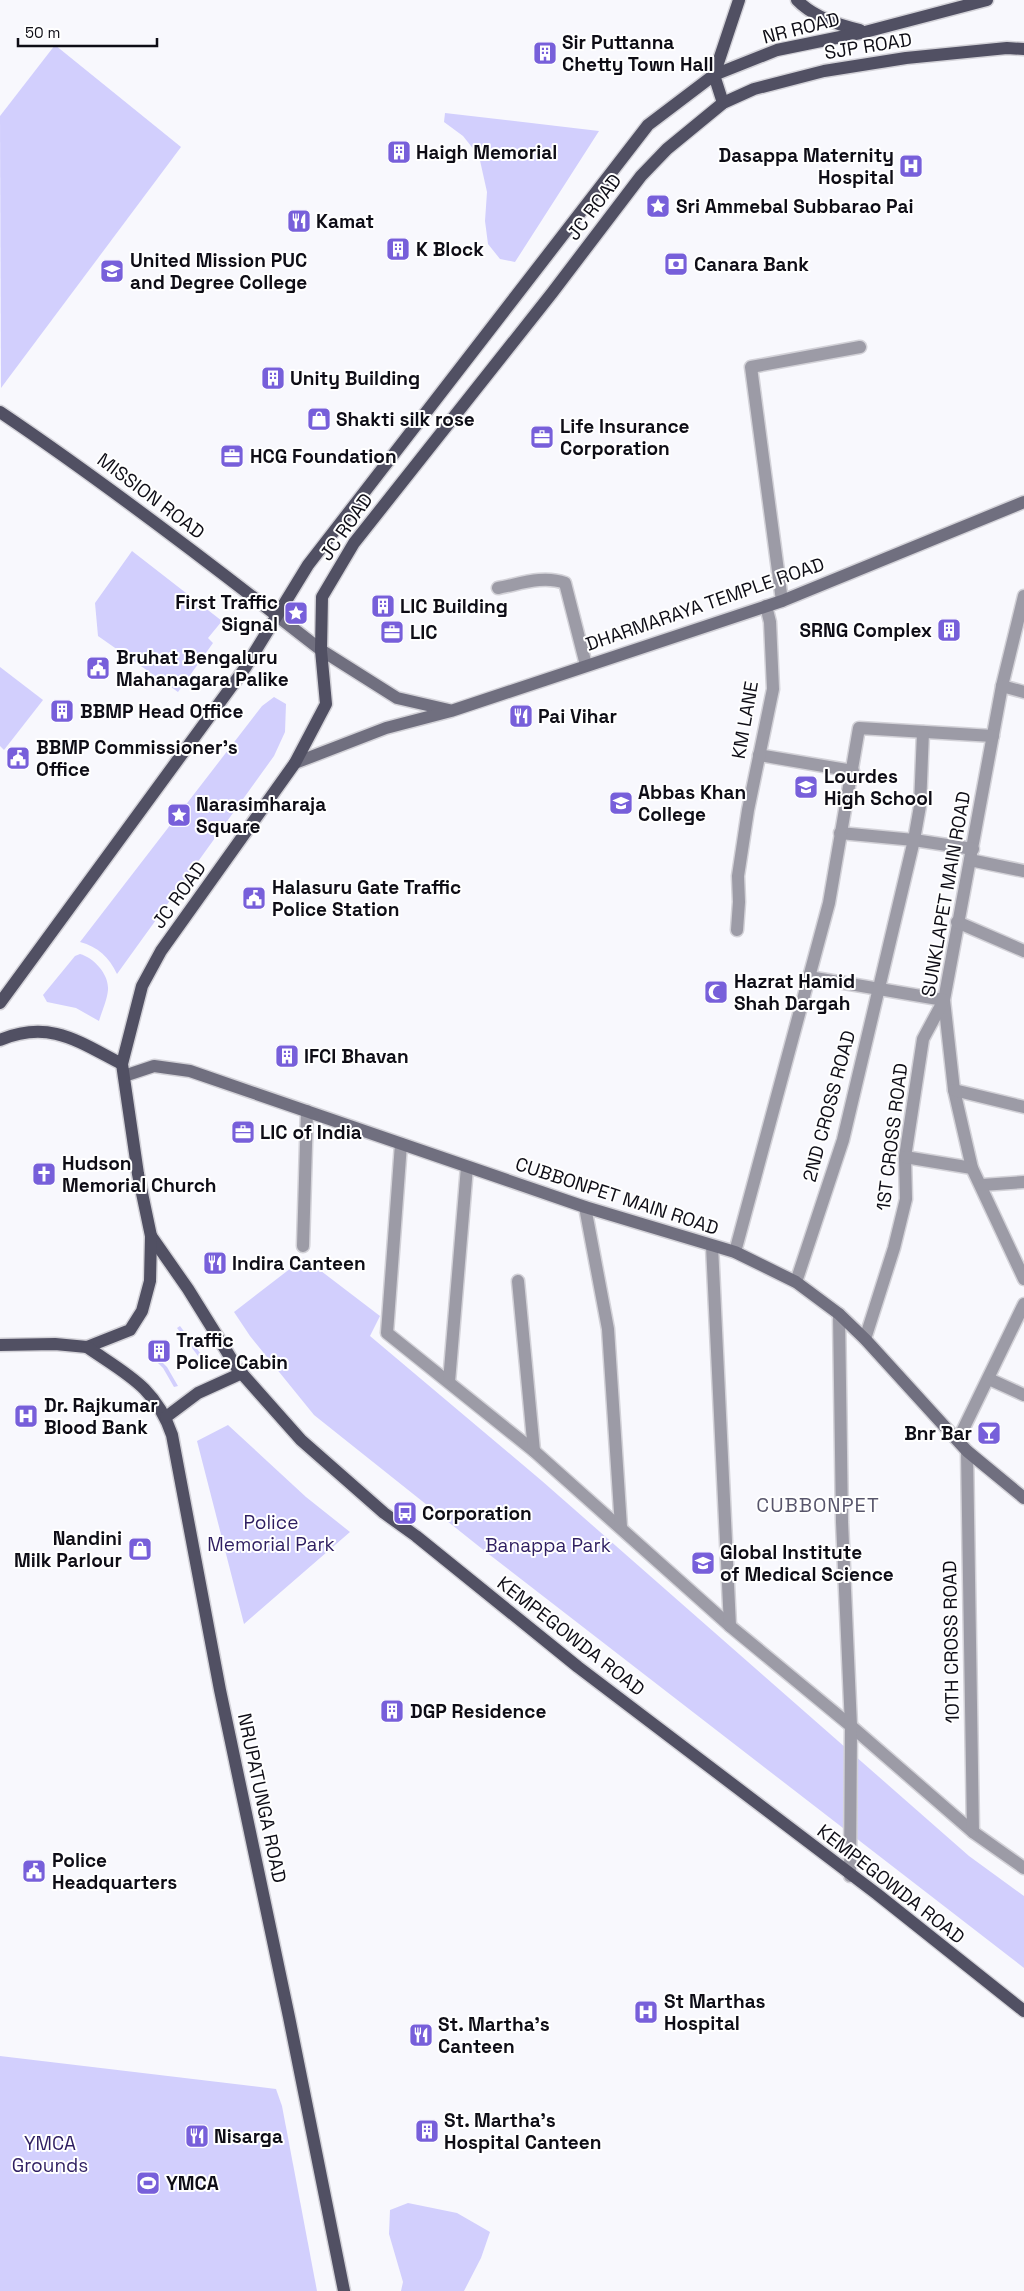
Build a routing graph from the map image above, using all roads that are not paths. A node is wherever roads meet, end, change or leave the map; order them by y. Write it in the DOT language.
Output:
graph roads {
  1 [pos="739,0"];
  2 [pos="797,0"];
  3 [pos="987,0"];
  4 [pos="864,32"];
  5 [pos="1024,49"];
  6 [pos="714,76"];
  7 [pos="723,103"];
  8 [pos="860,347"];
  9 [pos="0,412"];
  10 [pos="1024,502"];
  11 [pos="498,588"];
  12 [pos="1024,596"];
  13 [pos="782,601"];
  14 [pos="766,606"];
  15 [pos="276,615"];
  16 [pos="322,650"];
  17 [pos="586,665"];
  18 [pos="1002,686"];
  19 [pos="1024,692"];
  20 [pos="451,711"];
  21 [pos="923,732"];
  22 [pos="993,736"];
  23 [pos="759,755"];
  24 [pos="295,762"];
  25 [pos="853,771"];
  26 [pos="840,833"];
  27 [pos="914,840"];
  28 [pos="971,854"];
  29 [pos="1024,871"];
  30 [pos="957,922"];
  31 [pos="736,930"];
  32 [pos="1024,951"];
  33 [pos="809,977"];
  34 [pos="880,989"];
  35 [pos="944,1000"];
  36 [pos="0,1003"];
  37 [pos="0,1040"];
  38 [pos="123,1070"];
  39 [pos="954,1090"];
  40 [pos="1024,1107"];
  41 [pos="307,1111"];
  42 [pos="401,1144"];
  43 [pos="905,1156"];
  44 [pos="467,1167"];
  45 [pos="972,1168"];
  46 [pos="1024,1182"];
  47 [pos="982,1185"];
  48 [pos="585,1207"];
  49 [pos="151,1236"];
  50 [pos="302,1246"];
  51 [pos="712,1246"];
  52 [pos="734,1252"];
  53 [pos="1024,1279"];
  54 [pos="518,1281"];
  55 [pos="796,1282"];
  56 [pos="1024,1304"];
  57 [pos="839,1314"];
  58 [pos="866,1339"];
  59 [pos="0,1345"];
  60 [pos="87,1348"];
  61 [pos="242,1373"];
  62 [pos="989,1379"];
  63 [pos="449,1382"];
  64 [pos="1024,1395"];
  65 [pos="166,1417"];
  66 [pos="958,1440"];
  67 [pos="534,1451"];
  68 [pos="968,1451"];
  69 [pos="1024,1498"];
  70 [pos="621,1527"];
  71 [pos="730,1626"];
  72 [pos="851,1726"];
  73 [pos="973,1832"];
  74 [pos="1024,1868"];
  75 [pos="850,1876"];
  76 [pos="1024,2011"];
  77 [pos="344,2291"];
  1 -- 6 [label="main road"];
  2 -- 4 [label="main road"];
  3 -- 4 [label="main road, NR ROAD"];
  4 -- 6 [label="main road, NR ROAD"];
  5 -- 7 [label="main road, SJP ROAD"];
  6 -- 7 [label="main road"];
  6 -- 15 [label="main road, JC ROAD"];
  7 -- 16 [label="main road, JC ROAD"];
  8 -- 13 [label="street"];
  9 -- 15 [label="main road, MISSION ROAD"];
  10 -- 13 [label="street, DHARMARAYA TEMPLE ROAD"];
  11 -- 17 [label="street"];
  12 -- 18 [label="street, SUNKLAPET MAIN ROAD"];
  13 -- 14 [label="street, DHARMARAYA TEMPLE ROAD"];
  14 -- 17 [label="street, DHARMARAYA TEMPLE ROAD"];
  14 -- 23 [label="street, KM LANE"];
  15 -- 16 [label="street"];
  15 -- 36 [label="main road, JC ROAD"];
  16 -- 20 [label="street"];
  16 -- 24 [label="main road, JC ROAD"];
  17 -- 20 [label="street, DHARMARAYA TEMPLE ROAD"];
  18 -- 19 [label="street"];
  18 -- 22 [label="street, SUNKLAPET MAIN ROAD"];
  20 -- 24 [label="street, DHARMARAYA TEMPLE ROAD"];
  21 -- 22 [label="street"];
  21 -- 25 [label="street"];
  21 -- 27 [label="street, 2ND CROSS ROAD"];
  22 -- 28 [label="street, SUNKLAPET MAIN ROAD"];
  23 -- 25 [label="street"];
  23 -- 31 [label="street, KM LANE"];
  24 -- 38 [label="main road, JC ROAD"];
  25 -- 26 [label="street"];
  26 -- 27 [label="street"];
  26 -- 33 [label="street"];
  27 -- 28 [label="street"];
  27 -- 34 [label="street, 2ND CROSS ROAD"];
  28 -- 29 [label="street"];
  28 -- 30 [label="street, SUNKLAPET MAIN ROAD"];
  30 -- 32 [label="street"];
  30 -- 35 [label="street, SUNKLAPET MAIN ROAD"];
  33 -- 34 [label="street"];
  33 -- 52 [label="street"];
  34 -- 35 [label="street"];
  34 -- 55 [label="street, 2ND CROSS ROAD"];
  35 -- 39 [label="street, SUNKLAPET MAIN ROAD"];
  35 -- 43 [label="street, 1ST CROSS ROAD"];
  37 -- 38 [label="main road"];
  38 -- 41 [label="street, CUBBONPET MAIN ROAD"];
  38 -- 49 [label="main road"];
  39 -- 40 [label="street"];
  39 -- 45 [label="street, SUNKLAPET MAIN ROAD"];
  41 -- 42 [label="street, CUBBONPET MAIN ROAD"];
  41 -- 50 [label="street"];
  42 -- 44 [label="street, CUBBONPET MAIN ROAD"];
  42 -- 63 [label="street"];
  43 -- 45 [label="street"];
  43 -- 58 [label="street, 1ST CROSS ROAD"];
  44 -- 48 [label="street, CUBBONPET MAIN ROAD"];
  44 -- 63 [label="street"];
  45 -- 47 [label="street, SUNKLAPET MAIN ROAD"];
  46 -- 47 [label="street"];
  47 -- 53 [label="street, SUNKLAPET MAIN ROAD"];
  48 -- 51 [label="street, CUBBONPET MAIN ROAD"];
  48 -- 70 [label="street"];
  49 -- 60 [label="main road"];
  49 -- 61 [label="main road, KEMPEGOWDA ROAD"];
  51 -- 52 [label="street, CUBBONPET MAIN ROAD"];
  51 -- 71 [label="street"];
  52 -- 55 [label="street, CUBBONPET MAIN ROAD"];
  54 -- 67 [label="street"];
  55 -- 57 [label="street, CUBBONPET MAIN ROAD"];
  56 -- 62 [label="street"];
  57 -- 58 [label="street, CUBBONPET MAIN ROAD"];
  57 -- 72 [label="street"];
  58 -- 66 [label="street, CUBBONPET MAIN ROAD"];
  59 -- 60 [label="main road"];
  60 -- 65 [label="main road, NRUPATUNGA ROAD"];
  61 -- 65 [label="main road"];
  61 -- 75 [label="main road, KEMPEGOWDA ROAD"];
  62 -- 64 [label="street"];
  62 -- 66 [label="street"];
  63 -- 67 [label="street"];
  65 -- 77 [label="main road, NRUPATUNGA ROAD"];
  66 -- 68 [label="street, CUBBONPET MAIN ROAD"];
  67 -- 70 [label="street"];
  68 -- 69 [label="street, CUBBONPET MAIN ROAD"];
  68 -- 73 [label="street, 10TH CROSS ROAD"];
  70 -- 71 [label="street"];
  71 -- 72 [label="street"];
  72 -- 73 [label="street"];
  72 -- 75 [label="street"];
  73 -- 74 [label="street"];
  75 -- 76 [label="main road, KEMPEGOWDA ROAD"];
}
